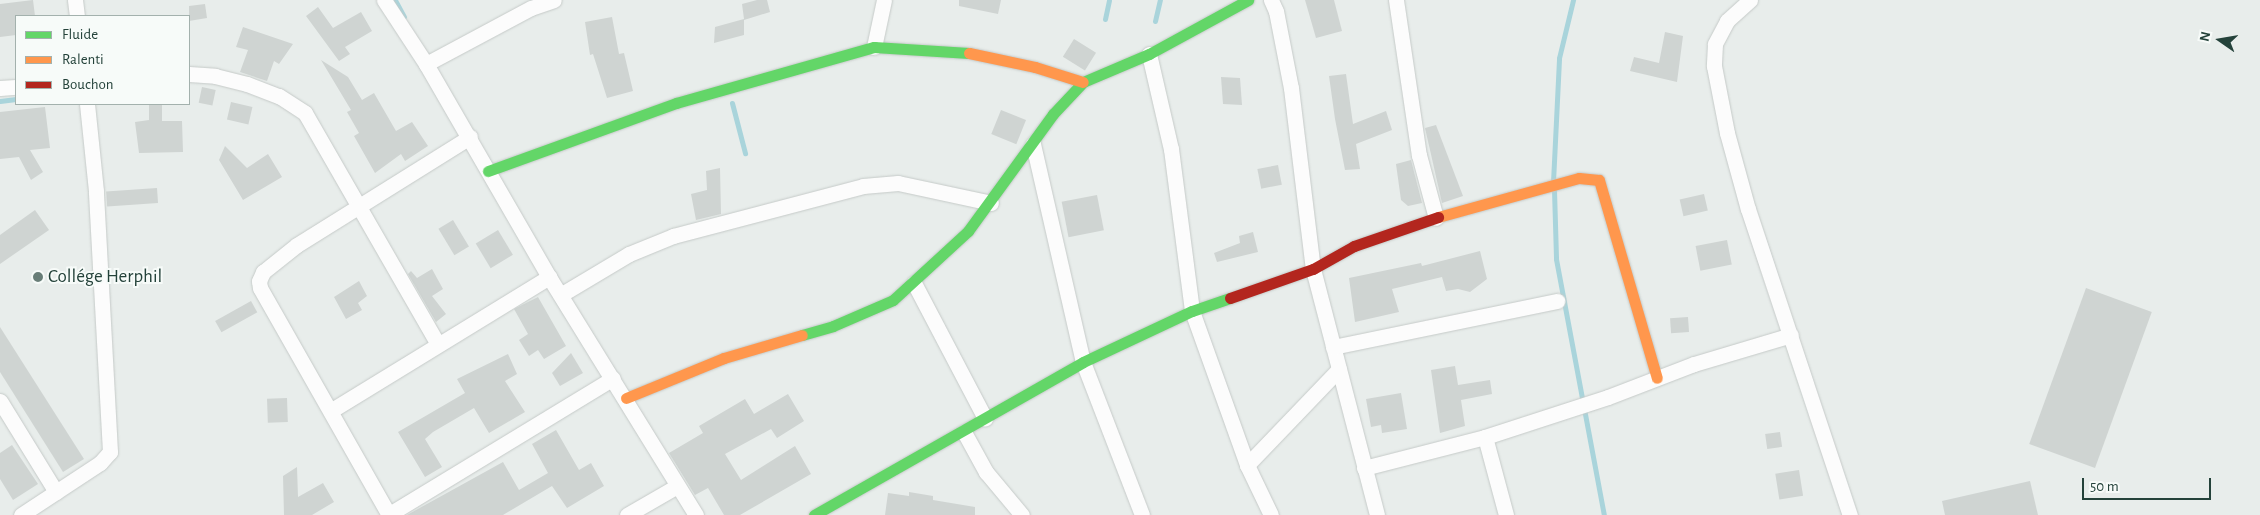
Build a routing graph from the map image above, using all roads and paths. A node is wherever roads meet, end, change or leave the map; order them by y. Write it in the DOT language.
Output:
graph roads {
  1 [pos="75,0"];
  2 [pos="384,0"];
  3 [pos="554,0"];
  4 [pos="884,0"];
  5 [pos="1248,0"];
  6 [pos="1271,0"];
  7 [pos="1396,0"];
  8 [pos="1750,0"];
  9 [pos="529,4"];
  10 [pos="77,15"];
  11 [pos="874,46"];
  12 [pos="1149,54"];
  13 [pos="426,64"];
  14 [pos="190,74"];
  15 [pos="1083,82"];
  16 [pos="15,86"];
  17 [pos="0,88"];
  18 [pos="87,105"];
  19 [pos="470,137"];
  20 [pos="1033,144"];
  21 [pos="488,170"];
  22 [pos="992,203"];
  23 [pos="357,205"];
  24 [pos="1436,218"];
  25 [pos="1313,269"];
  26 [pos="549,277"];
  27 [pos="914,283"];
  28 [pos="562,294"];
  29 [pos="1557,301"];
  30 [pos="1192,312"];
  31 [pos="1791,335"];
  32 [pos="436,343"];
  33 [pos="1333,347"];
  34 [pos="1084,362"];
  35 [pos="1339,369"];
  36 [pos="613,378"];
  37 [pos="1657,378"];
  38 [pos="626,398"];
  39 [pos="0,401"];
  40 [pos="332,410"];
  41 [pos="985,418"];
  42 [pos="964,432"];
  43 [pos="1485,437"];
  44 [pos="1247,465"];
  45 [pos="1364,468"];
  46 [pos="677,486"];
  47 [pos="56,492"];
  48 [pos="21,515"];
  49 [pos="389,515"];
  50 [pos="627,515"];
  51 [pos="696,515"];
  52 [pos="814,515"];
  53 [pos="1022,515"];
  54 [pos="1142,515"];
  55 [pos="1271,515"];
  56 [pos="1377,515"];
  57 [pos="1506,515"];
  58 [pos="1850,515"];
  1 -- 10 [label="street"];
  2 -- 13 [label="street"];
  3 -- 9 [label="street"];
  4 -- 11 [label="street"];
  5 -- 12 [label="street"];
  6 -- 25 [label="street"];
  7 -- 24 [label="street"];
  8 -- 31 [label="street"];
  9 -- 13 [label="street"];
  11 -- 15 [label="street"];
  11 -- 21 [label="street"];
  12 -- 15 [label="street"];
  12 -- 30 [label="street"];
  13 -- 19 [label="street"];
  14 -- 23 [label="street"];
  15 -- 20 [label="street"];
  16 -- 17 [label="street"];
  18 -- 47 [label="street"];
  19 -- 21 [label="street"];
  19 -- 23 [label="street"];
  20 -- 22 [label="street"];
  20 -- 34 [label="street"];
  21 -- 26 [label="street"];
  22 -- 27 [label="street"];
  22 -- 28 [label="street"];
  23 -- 32 [label="street"];
  23 -- 40 [label="street"];
  24 -- 25 [label="street"];
  24 -- 37 [label="street"];
  25 -- 30 [label="street"];
  25 -- 33 [label="street"];
  26 -- 28 [label="street"];
  26 -- 32 [label="street"];
  27 -- 38 [label="street"];
  27 -- 41 [label="street"];
  28 -- 36 [label="street"];
  29 -- 33 [label="street"];
  30 -- 34 [label="street"];
  30 -- 44 [label="street"];
  31 -- 37 [label="street"];
  31 -- 58 [label="street"];
  32 -- 40 [label="street"];
  33 -- 35 [label="street"];
  34 -- 41 [label="street"];
  34 -- 54 [label="street"];
  35 -- 44 [label="street"];
  35 -- 45 [label="street"];
  36 -- 38 [label="street"];
  36 -- 49 [label="street"];
  37 -- 43 [label="street"];
  38 -- 46 [label="street"];
  39 -- 47 [label="street"];
  40 -- 49 [label="street"];
  41 -- 42 [label="street"];
  42 -- 52 [label="street"];
  42 -- 53 [label="street"];
  43 -- 45 [label="street"];
  43 -- 57 [label="street"];
  44 -- 55 [label="street"];
  45 -- 56 [label="street"];
  46 -- 50 [label="street"];
  46 -- 51 [label="street"];
  47 -- 48 [label="street"];
}
